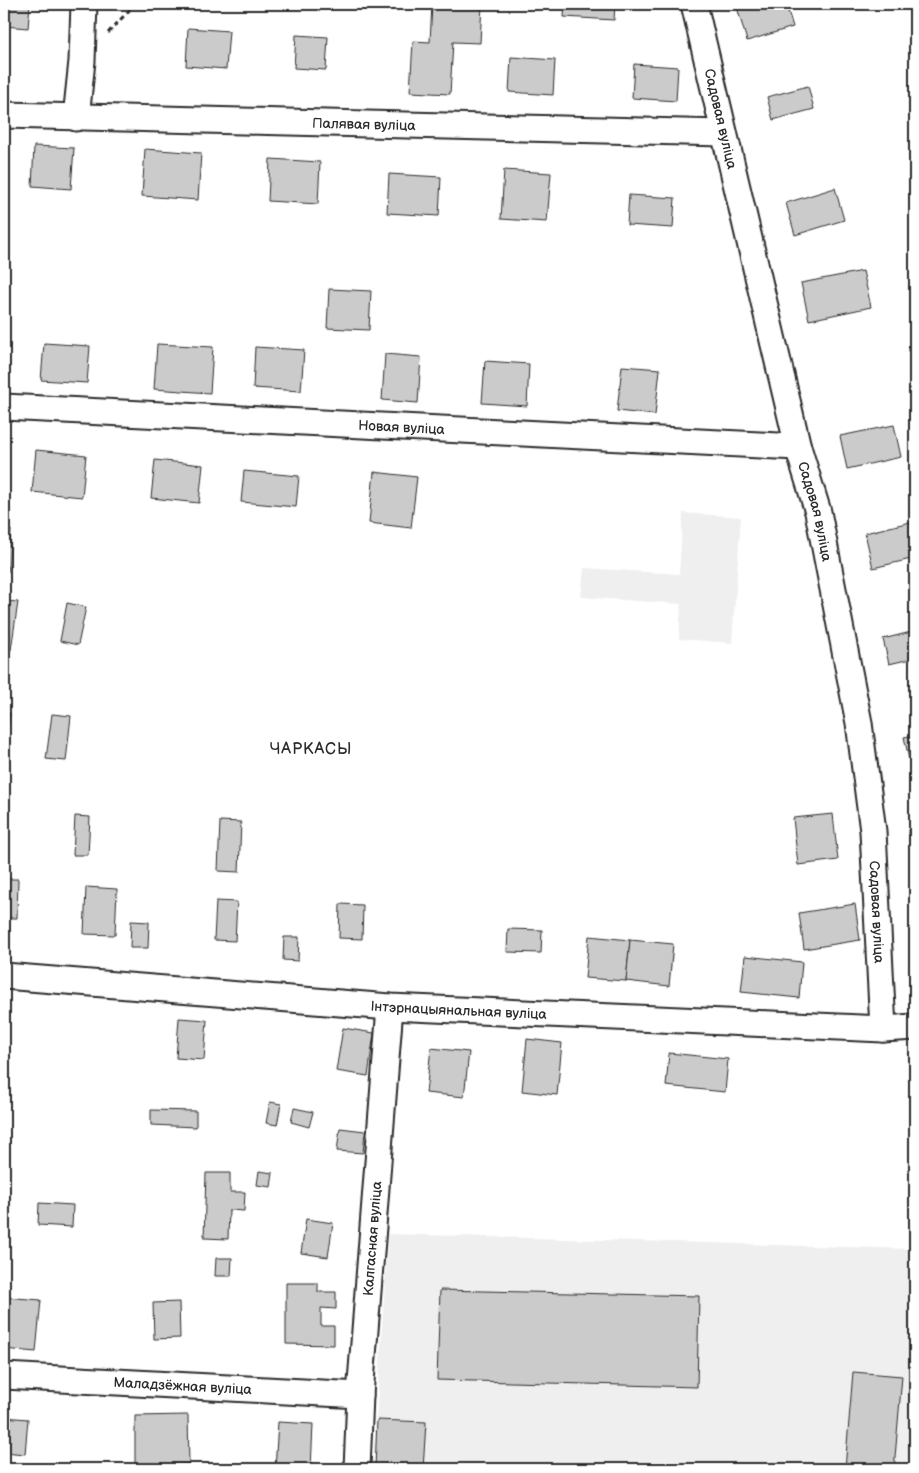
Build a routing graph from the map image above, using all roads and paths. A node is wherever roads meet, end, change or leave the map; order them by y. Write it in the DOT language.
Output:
graph roads {
  1 [pos="84,4"];
  2 [pos="694,4"];
  3 [pos="4,115"];
  4 [pos="76,118"];
  5 [pos="724,133"];
  6 [pos="4,407"];
  7 [pos="798,447"];
  8 [pos="4,976"];
  9 [pos="390,1007"];
  10 [pos="915,1027"];
  11 [pos="883,1029"];
  12 [pos="4,1376"];
  13 [pos="360,1395"];
  14 [pos="357,1469"];
  1 -- 4 [label="street"];
  2 -- 5 [label="street, Садовая вуліца"];
  3 -- 4 [label="street, Палявая вуліца"];
  4 -- 5 [label="street, Палявая вуліца"];
  5 -- 7 [label="street, Садовая вуліца"];
  6 -- 7 [label="street, Новая вуліца"];
  7 -- 11 [label="street, Садовая вуліца"];
  8 -- 9 [label="street, Інтэрнацыянальная вуліца"];
  9 -- 11 [label="street, Інтэрнацыянальная вуліца"];
  9 -- 13 [label="street, Калгасная вуліца"];
  10 -- 11 [label="street, Інтэрнацыянальная вуліца"];
  12 -- 13 [label="street, Маладзёжная вуліца"];
  13 -- 14 [label="street, Калгасная вуліца"];
}
